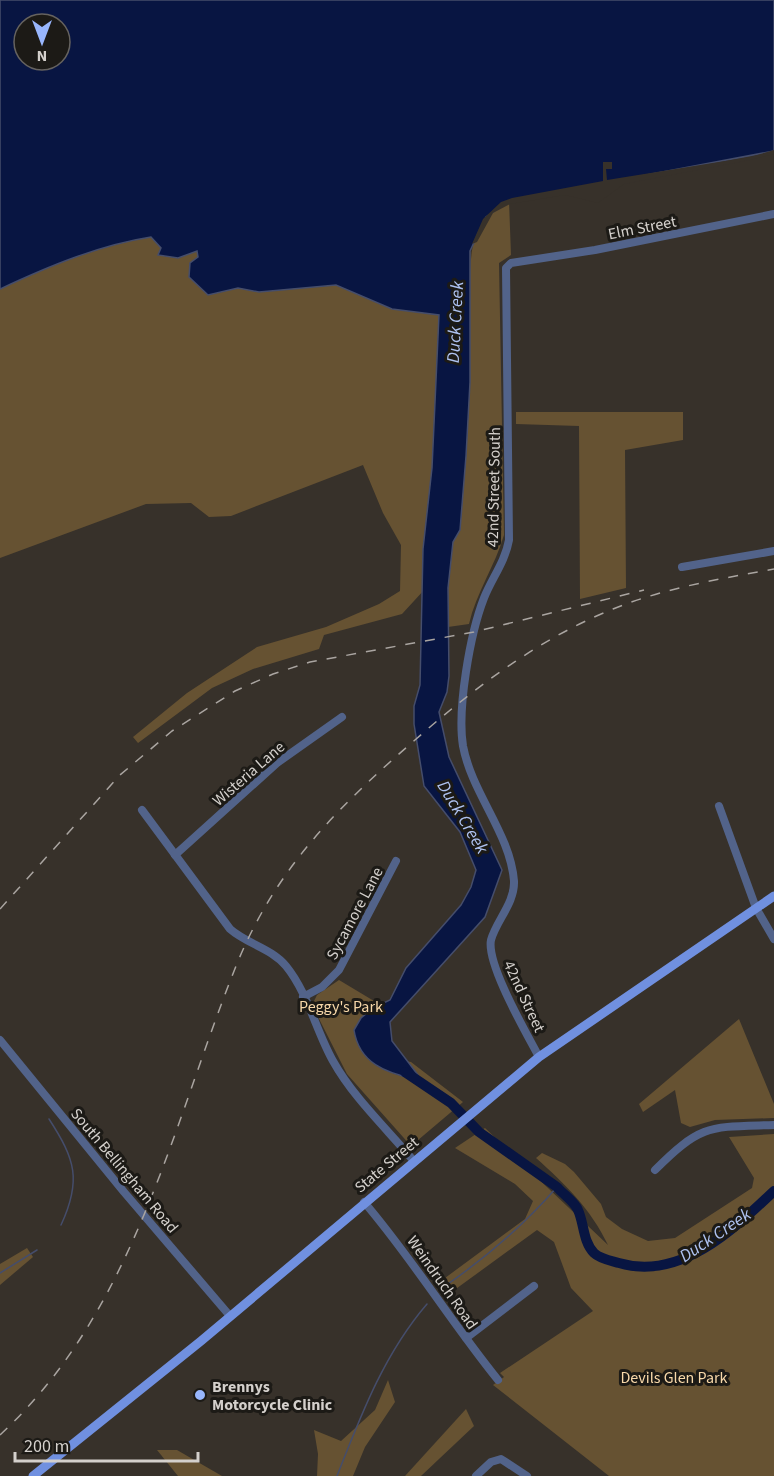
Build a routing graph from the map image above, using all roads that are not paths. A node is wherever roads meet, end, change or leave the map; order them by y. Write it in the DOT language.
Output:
graph roads {
  1 [pos="774,214"];
  2 [pos="515,262"];
  3 [pos="774,551"];
  4 [pos="682,567"];
  5 [pos="342,717"];
  6 [pos="473,780"];
  7 [pos="719,806"];
  8 [pos="142,810"];
  9 [pos="175,855"];
  10 [pos="396,861"];
  11 [pos="774,896"];
  12 [pos="756,908"];
  13 [pos="774,939"];
  14 [pos="303,997"];
  15 [pos="0,1040"];
  16 [pos="539,1057"];
  17 [pos="774,1125"];
  18 [pos="413,1160"];
  19 [pos="655,1170"];
  20 [pos="364,1202"];
  21 [pos="534,1286"];
  22 [pos="230,1316"];
  23 [pos="466,1338"];
  24 [pos="498,1380"];
  25 [pos="33,1476"];
  26 [pos="476,1476"];
  27 [pos="527,1476"];
  1 -- 2 [label="street, Elm Street"];
  2 -- 6 [label="street, 42nd Street South"];
  3 -- 4 [label="street"];
  5 -- 9 [label="street, Wisteria Lane"];
  6 -- 16 [label="street, 42nd Street"];
  7 -- 12 [label="street"];
  8 -- 9 [label="street"];
  9 -- 14 [label="street"];
  10 -- 14 [label="street, Sycamore Lane"];
  11 -- 12 [label="main road, State Street"];
  12 -- 13 [label="street"];
  12 -- 16 [label="main road, State Street"];
  14 -- 18 [label="street"];
  15 -- 22 [label="street, South Bellingham Road"];
  16 -- 18 [label="main road, State Street"];
  17 -- 19 [label="street"];
  18 -- 20 [label="main road, State Street"];
  20 -- 22 [label="main road, State Street"];
  20 -- 23 [label="street, Weindruch Road"];
  21 -- 23 [label="street"];
  22 -- 25 [label="main road, State Street"];
  23 -- 24 [label="street, Weindruch Road"];
  26 -- 27 [label="street"];
}
